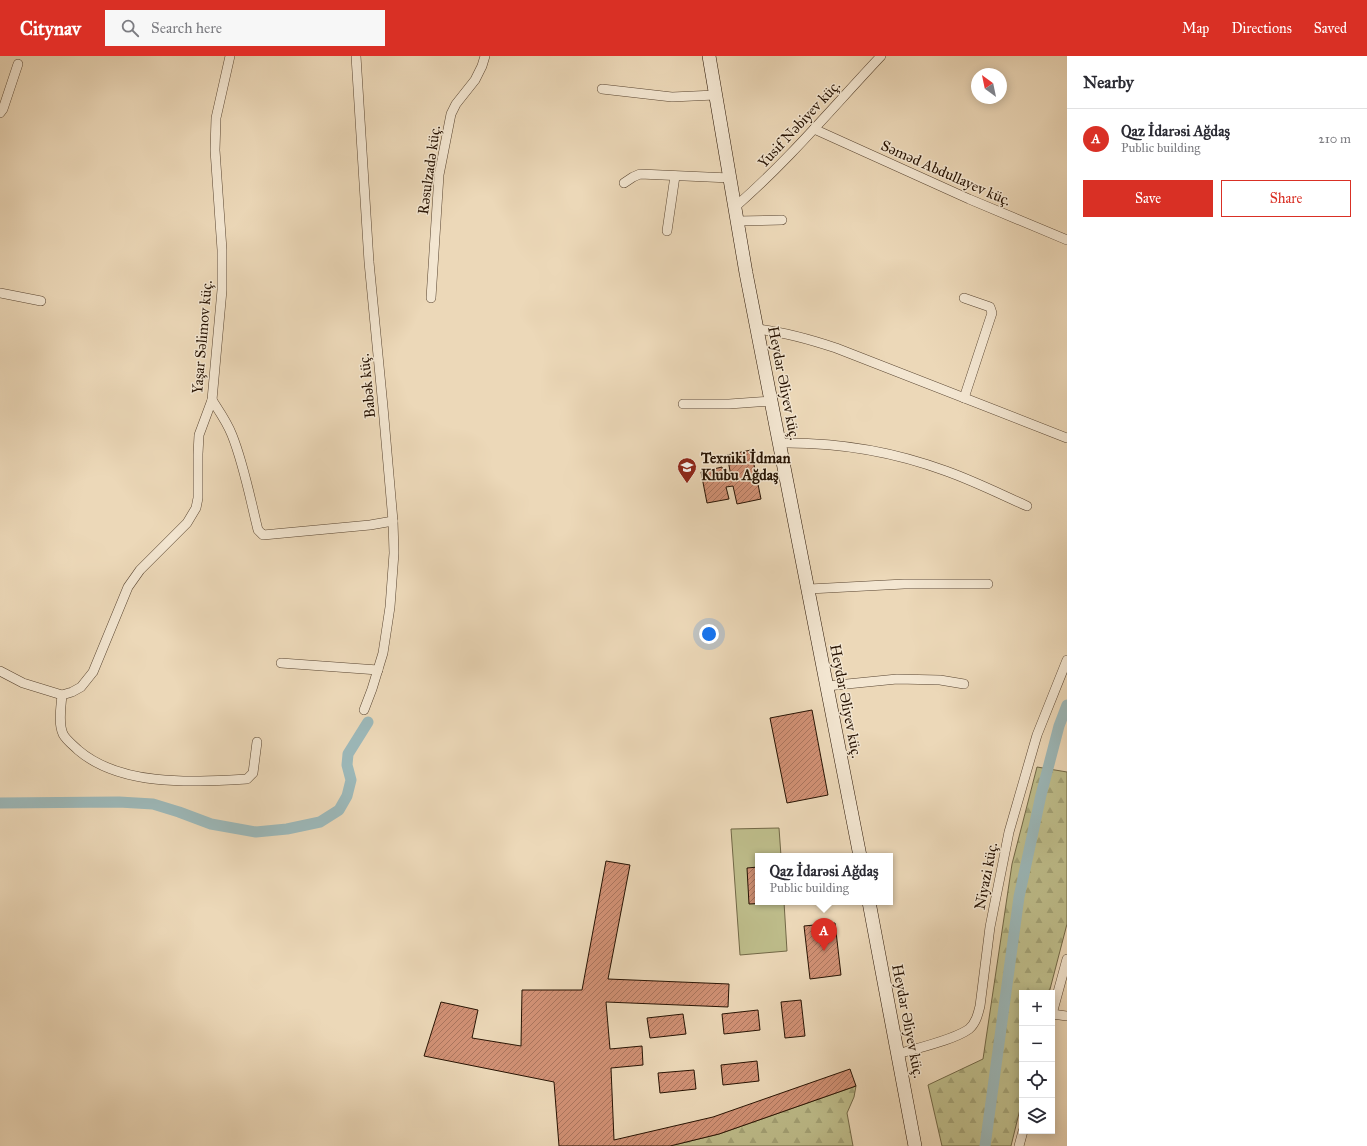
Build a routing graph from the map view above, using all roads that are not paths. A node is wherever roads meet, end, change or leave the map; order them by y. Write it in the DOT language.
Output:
graph roads {
  1 [pos="230,56"];
  2 [pos="356,56"];
  3 [pos="485,56"];
  4 [pos="709,56"];
  5 [pos="881,56"];
  6 [pos="18,64"];
  7 [pos="602,89"];
  8 [pos="715,95"];
  9 [pos="0,113"];
  10 [pos="814,129"];
  11 [pos="675,176"];
  12 [pos="730,178"];
  13 [pos="624,183"];
  14 [pos="735,207"];
  15 [pos="782,220"];
  16 [pos="737,221"];
  17 [pos="667,231"];
  18 [pos="1067,240"];
  19 [pos="0,293"];
  20 [pos="431,298"];
  21 [pos="964,298"];
  22 [pos="41,301"];
  23 [pos="757,329"];
  24 [pos="964,398"];
  25 [pos="212,400"];
  26 [pos="771,401"];
  27 [pos="683,404"];
  28 [pos="1067,438"];
  29 [pos="779,443"];
  30 [pos="1027,506"];
  31 [pos="393,521"];
  32 [pos="988,584"];
  33 [pos="809,590"];
  34 [pos="1067,660"];
  35 [pos="281,663"];
  36 [pos="378,670"];
  37 [pos="0,671"];
  38 [pos="964,684"];
  39 [pos="827,686"];
  40 [pos="62,695"];
  41 [pos="364,710"];
  42 [pos="257,742"];
  43 [pos="859,853"];
  44 [pos="870,905"];
  45 [pos="1067,959"];
  46 [pos="1055,1003"];
  47 [pos="1055,1014"];
  48 [pos="1067,1016"];
  49 [pos="898,1054"];
  50 [pos="1022,1134"];
  51 [pos="916,1146"];
  52 [pos="1019,1146"];
  1 -- 25 [label="street, Yaşar Səlimov küç."];
  2 -- 31 [label="street, Babək küç."];
  3 -- 20 [label="street, Rəsulzadə küç."];
  4 -- 8 [label="main road, Heydər Əliyev küç."];
  5 -- 10 [label="street, Yusif Nəbiyev küç."];
  6 -- 9 [label="street"];
  7 -- 8 [label="street"];
  8 -- 12 [label="main road, Heydər Əliyev küç."];
  10 -- 14 [label="street, Yusif Nəbiyev küç."];
  10 -- 18 [label="street, Səməd Abdullayev küç."];
  11 -- 12 [label="street"];
  11 -- 13 [label="street"];
  11 -- 17 [label="street"];
  12 -- 14 [label="main road, Heydər Əliyev küç."];
  14 -- 16 [label="main road, Heydər Əliyev küç."];
  15 -- 16 [label="street"];
  16 -- 23 [label="main road, Heydər Əliyev küç."];
  19 -- 22 [label="street"];
  21 -- 24 [label="street"];
  23 -- 24 [label="street"];
  23 -- 26 [label="main road, Heydər Əliyev küç."];
  24 -- 28 [label="street"];
  25 -- 31 [label="street"];
  25 -- 40 [label="street, Yaşar Səlimov küç."];
  26 -- 27 [label="street"];
  26 -- 29 [label="main road, Heydər Əliyev küç."];
  29 -- 30 [label="street"];
  29 -- 33 [label="main road, Heydər Əliyev küç."];
  31 -- 36 [label="street, Babək küç."];
  32 -- 33 [label="street"];
  33 -- 39 [label="main road, Heydər Əliyev küç."];
  34 -- 49 [label="street, Niyazi küç."];
  35 -- 36 [label="street"];
  36 -- 41 [label="street, Babək küç."];
  37 -- 40 [label="street"];
  38 -- 39 [label="street"];
  39 -- 43 [label="main road, Heydər Əliyev küç."];
  40 -- 42 [label="street"];
  44 -- 49 [label="main road, Heydər Əliyev küç."];
  45 -- 46 [label="street"];
  47 -- 48 [label="street"];
  49 -- 51 [label="main road, Heydər Əliyev küç."];
  50 -- 52 [label="street"];
}
